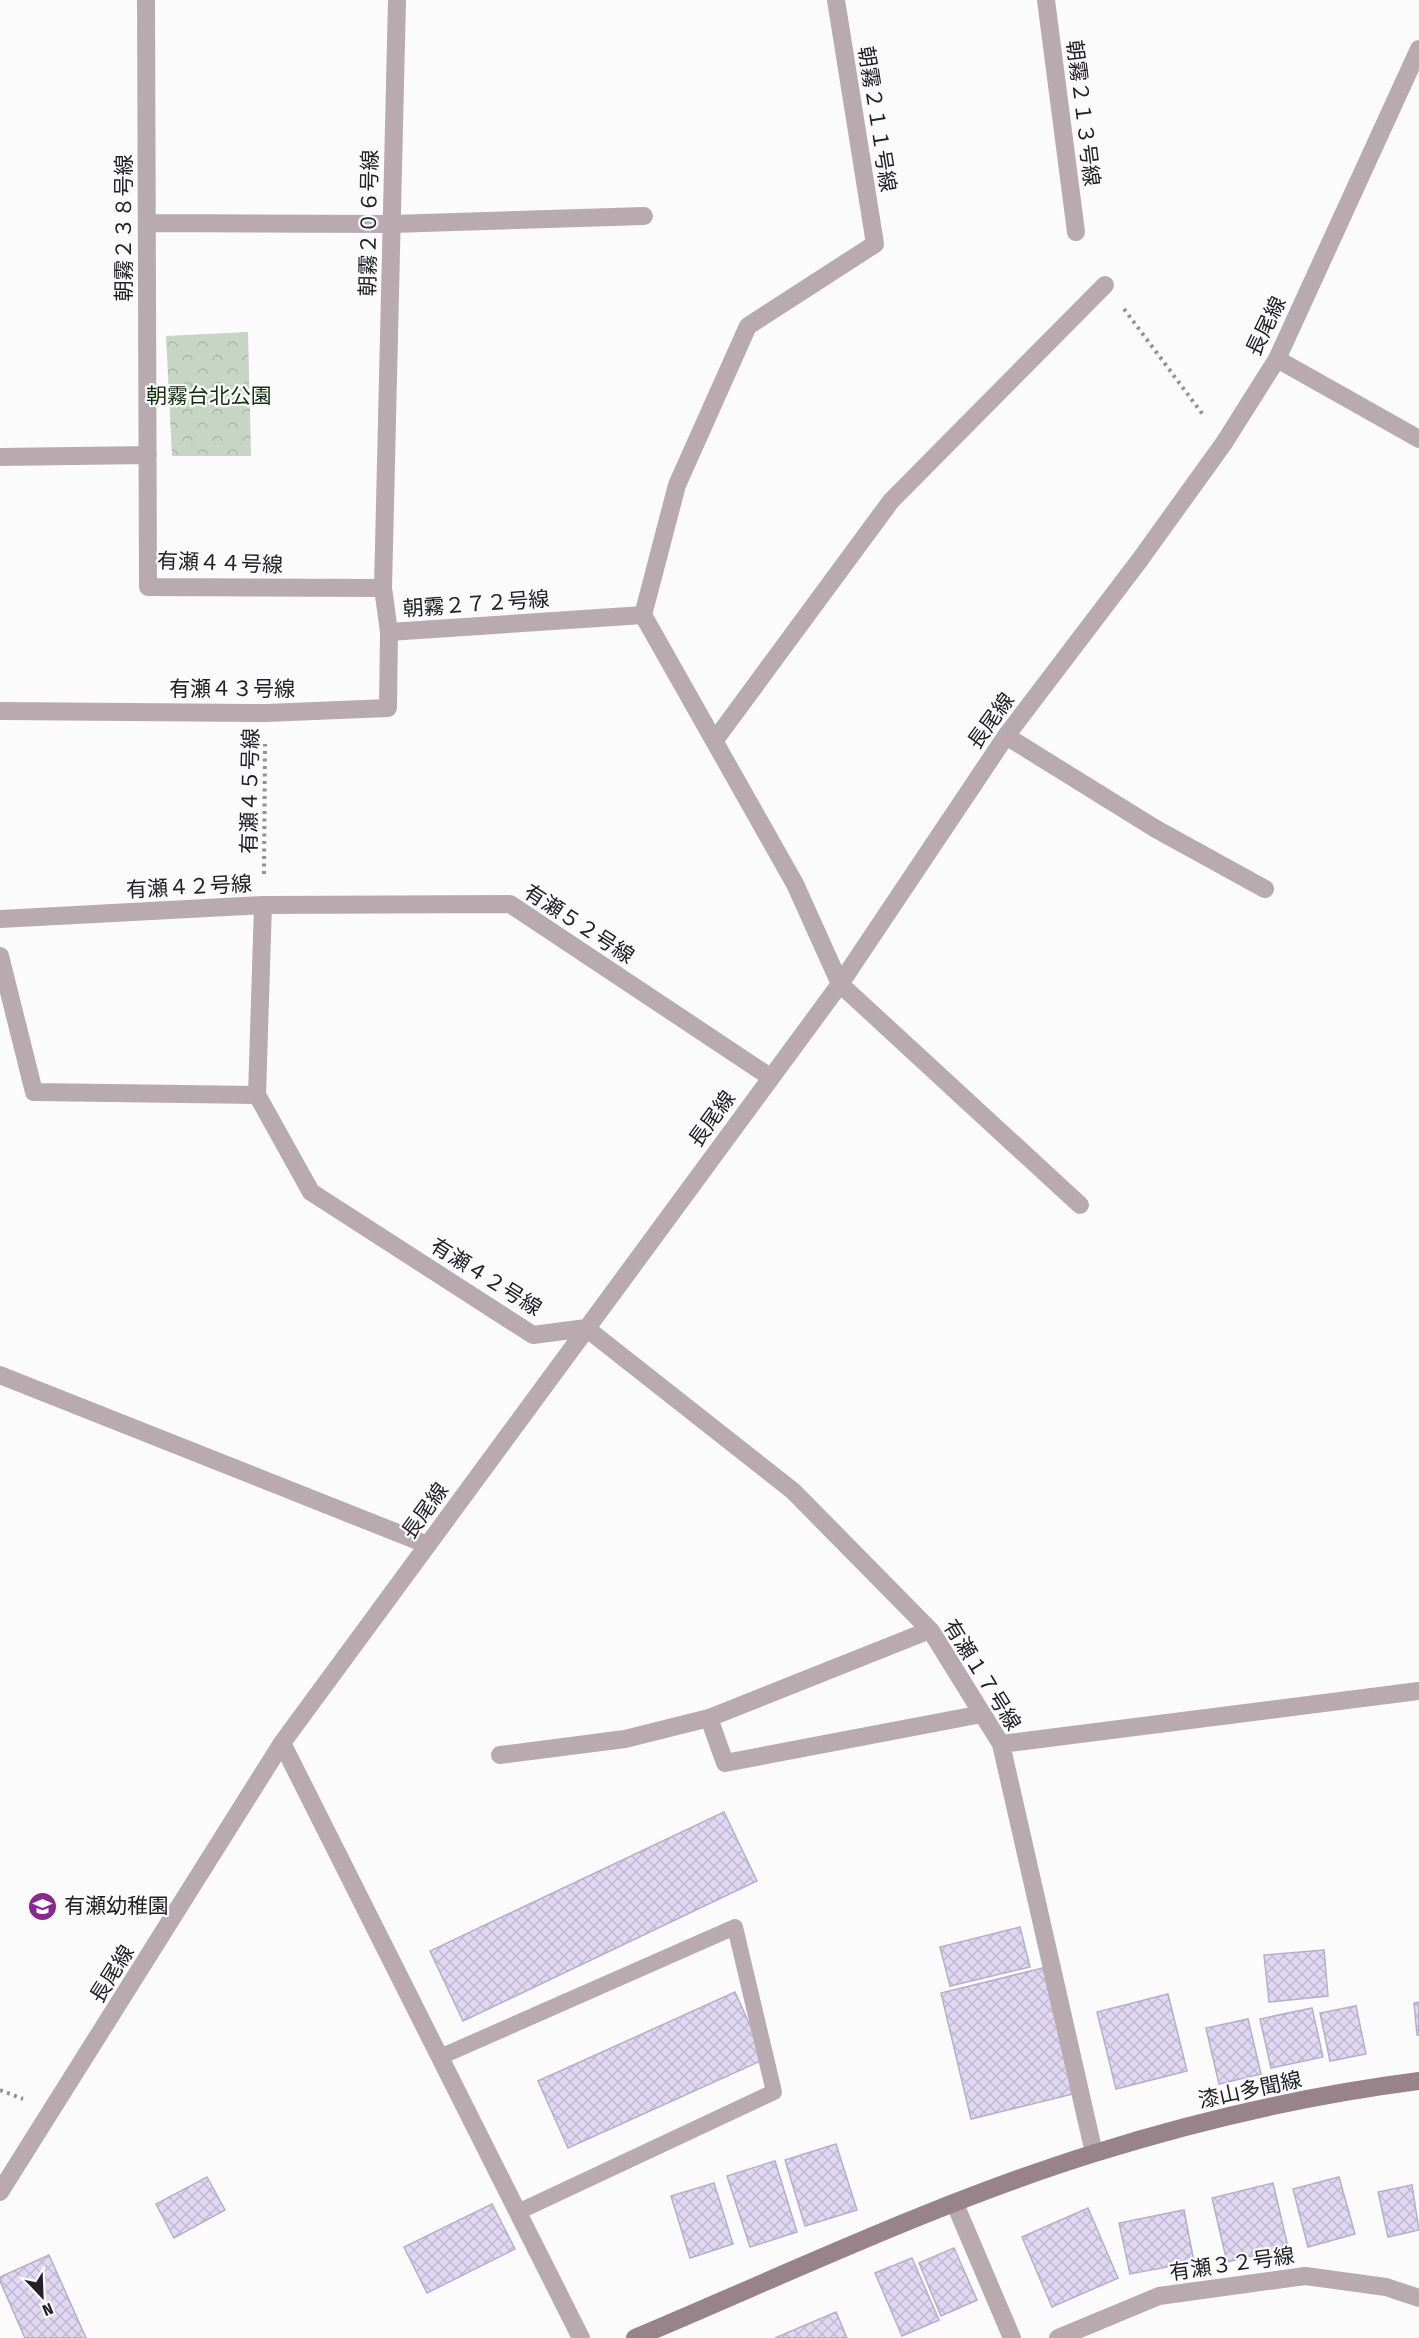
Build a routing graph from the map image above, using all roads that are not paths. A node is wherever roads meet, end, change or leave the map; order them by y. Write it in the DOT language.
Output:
graph roads {
  1 [pos="146,0"];
  2 [pos="397,0"];
  3 [pos="836,0"];
  4 [pos="1046,0"];
  5 [pos="1419,49"];
  6 [pos="644,216"];
  7 [pos="147,223"];
  8 [pos="392,224"];
  9 [pos="1076,232"];
  10 [pos="1105,285"];
  11 [pos="1277,359"];
  12 [pos="1419,439"];
  13 [pos="386,448"];
  14 [pos="148,455"];
  15 [pos="0,457"];
  16 [pos="383,588"];
  17 [pos="643,615"];
  18 [pos="389,632"];
  19 [pos="0,711"];
  20 [pos="1006,736"];
  21 [pos="715,740"];
  22 [pos="1265,889"];
  23 [pos="263,905"];
  24 [pos="0,919"];
  25 [pos="0,956"];
  26 [pos="840,984"];
  27 [pos="770,1077"];
  28 [pos="257,1095"];
  29 [pos="1080,1205"];
  30 [pos="586,1328"];
  31 [pos="0,1375"];
  32 [pos="428,1545"];
  33 [pos="930,1630"];
  34 [pos="1419,1691"];
  35 [pos="982,1714"];
  36 [pos="709,1718"];
  37 [pos="282,1743"];
  38 [pos="1001,1744"];
  39 [pos="500,1755"];
  40 [pos="440,2057"];
  41 [pos="1419,2081"];
  42 [pos="1094,2153"];
  43 [pos="0,2192"];
  44 [pos="956,2204"];
  45 [pos="518,2212"];
  46 [pos="1419,2298"];
  47 [pos="581,2338"];
  48 [pos="635,2338"];
  49 [pos="1012,2338"];
  50 [pos="1058,2338"];
  1 -- 7 [label="street, 朝霧２３８号線"];
  2 -- 8 [label="street, 朝霧２０６号線"];
  3 -- 17 [label="street, 朝霧２１１号線"];
  4 -- 9 [label="street, 朝霧２１３号線"];
  5 -- 11 [label="street, 長尾線"];
  6 -- 8 [label="street"];
  7 -- 8 [label="street"];
  7 -- 14 [label="street, 朝霧２３８号線"];
  8 -- 13 [label="street, 朝霧２０６号線"];
  10 -- 21 [label="street"];
  11 -- 12 [label="street"];
  11 -- 20 [label="street, 長尾線"];
  13 -- 16 [label="street, 朝霧２７２号線"];
  14 -- 15 [label="street"];
  14 -- 16 [label="street, 有瀬４４号線"];
  16 -- 18 [label="street, 朝霧２７２号線"];
  17 -- 18 [label="street, 朝霧２７２号線"];
  17 -- 21 [label="street"];
  18 -- 19 [label="street, 有瀬４３号線"];
  20 -- 22 [label="street"];
  20 -- 26 [label="street, 長尾線"];
  21 -- 26 [label="street"];
  23 -- 24 [label="street, 有瀬４２号線"];
  23 -- 27 [label="street, 有瀬５２号線"];
  23 -- 28 [label="street, 有瀬４２号線"];
  25 -- 28 [label="street"];
  26 -- 27 [label="street, 長尾線"];
  26 -- 29 [label="street"];
  27 -- 30 [label="street, 長尾線"];
  28 -- 30 [label="street, 有瀬４２号線"];
  30 -- 32 [label="street, 長尾線"];
  30 -- 33 [label="street, 有瀬１７号線"];
  31 -- 32 [label="street"];
  32 -- 37 [label="street, 長尾線"];
  33 -- 35 [label="street, 有瀬１７号線"];
  33 -- 36 [label="street"];
  34 -- 38 [label="street"];
  35 -- 36 [label="street"];
  35 -- 38 [label="street, 有瀬１７号線"];
  36 -- 39 [label="street"];
  37 -- 40 [label="street"];
  37 -- 43 [label="street, 長尾線"];
  38 -- 42 [label="street, 有瀬１７号線"];
  40 -- 45 [label="street"];
  40 -- 45 [label="lane"];
  41 -- 42 [label="street, 漆山多聞線"];
  42 -- 44 [label="street, 漆山多聞線"];
  44 -- 48 [label="street, 漆山多聞線"];
  44 -- 49 [label="street"];
  45 -- 47 [label="street"];
  46 -- 50 [label="street, 有瀬３２号線"];
}
